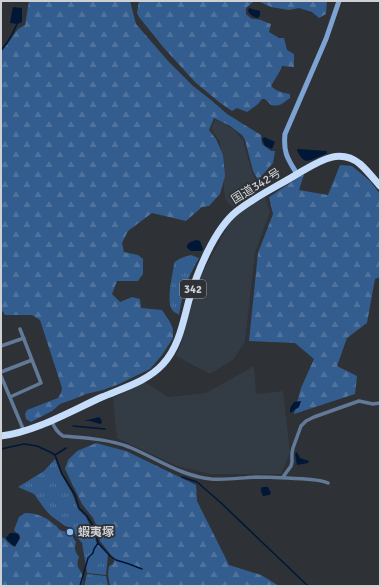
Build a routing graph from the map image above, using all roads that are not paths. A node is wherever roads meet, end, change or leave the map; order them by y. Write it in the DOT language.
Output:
graph roads {
  1 [pos="339,1"];
  2 [pos="297,174"];
  3 [pos="380,186"];
  4 [pos="20,328"];
  5 [pos="24,338"];
  6 [pos="1,346"];
  7 [pos="32,360"];
  8 [pos="1,372"];
  9 [pos="1,376"];
  10 [pos="10,397"];
  11 [pos="380,403"];
  12 [pos="52,420"];
  13 [pos="24,431"];
  14 [pos="1,436"];
  15 [pos="283,477"];
  16 [pos="328,483"];
  1 -- 2 [label="street"];
  2 -- 3 [label="highway, 国道342号 / 342"];
  2 -- 12 [label="highway, 国道342号 / 342"];
  4 -- 5 [label="street"];
  5 -- 6 [label="street"];
  5 -- 7 [label="street"];
  7 -- 8 [label="street"];
  7 -- 10 [label="street"];
  9 -- 10 [label="street"];
  10 -- 13 [label="street"];
  11 -- 15 [label="street"];
  12 -- 13 [label="highway, 国道342号 / 342"];
  12 -- 15 [label="street"];
  13 -- 14 [label="highway, 国道342号 / 342"];
  15 -- 16 [label="street"];
}
